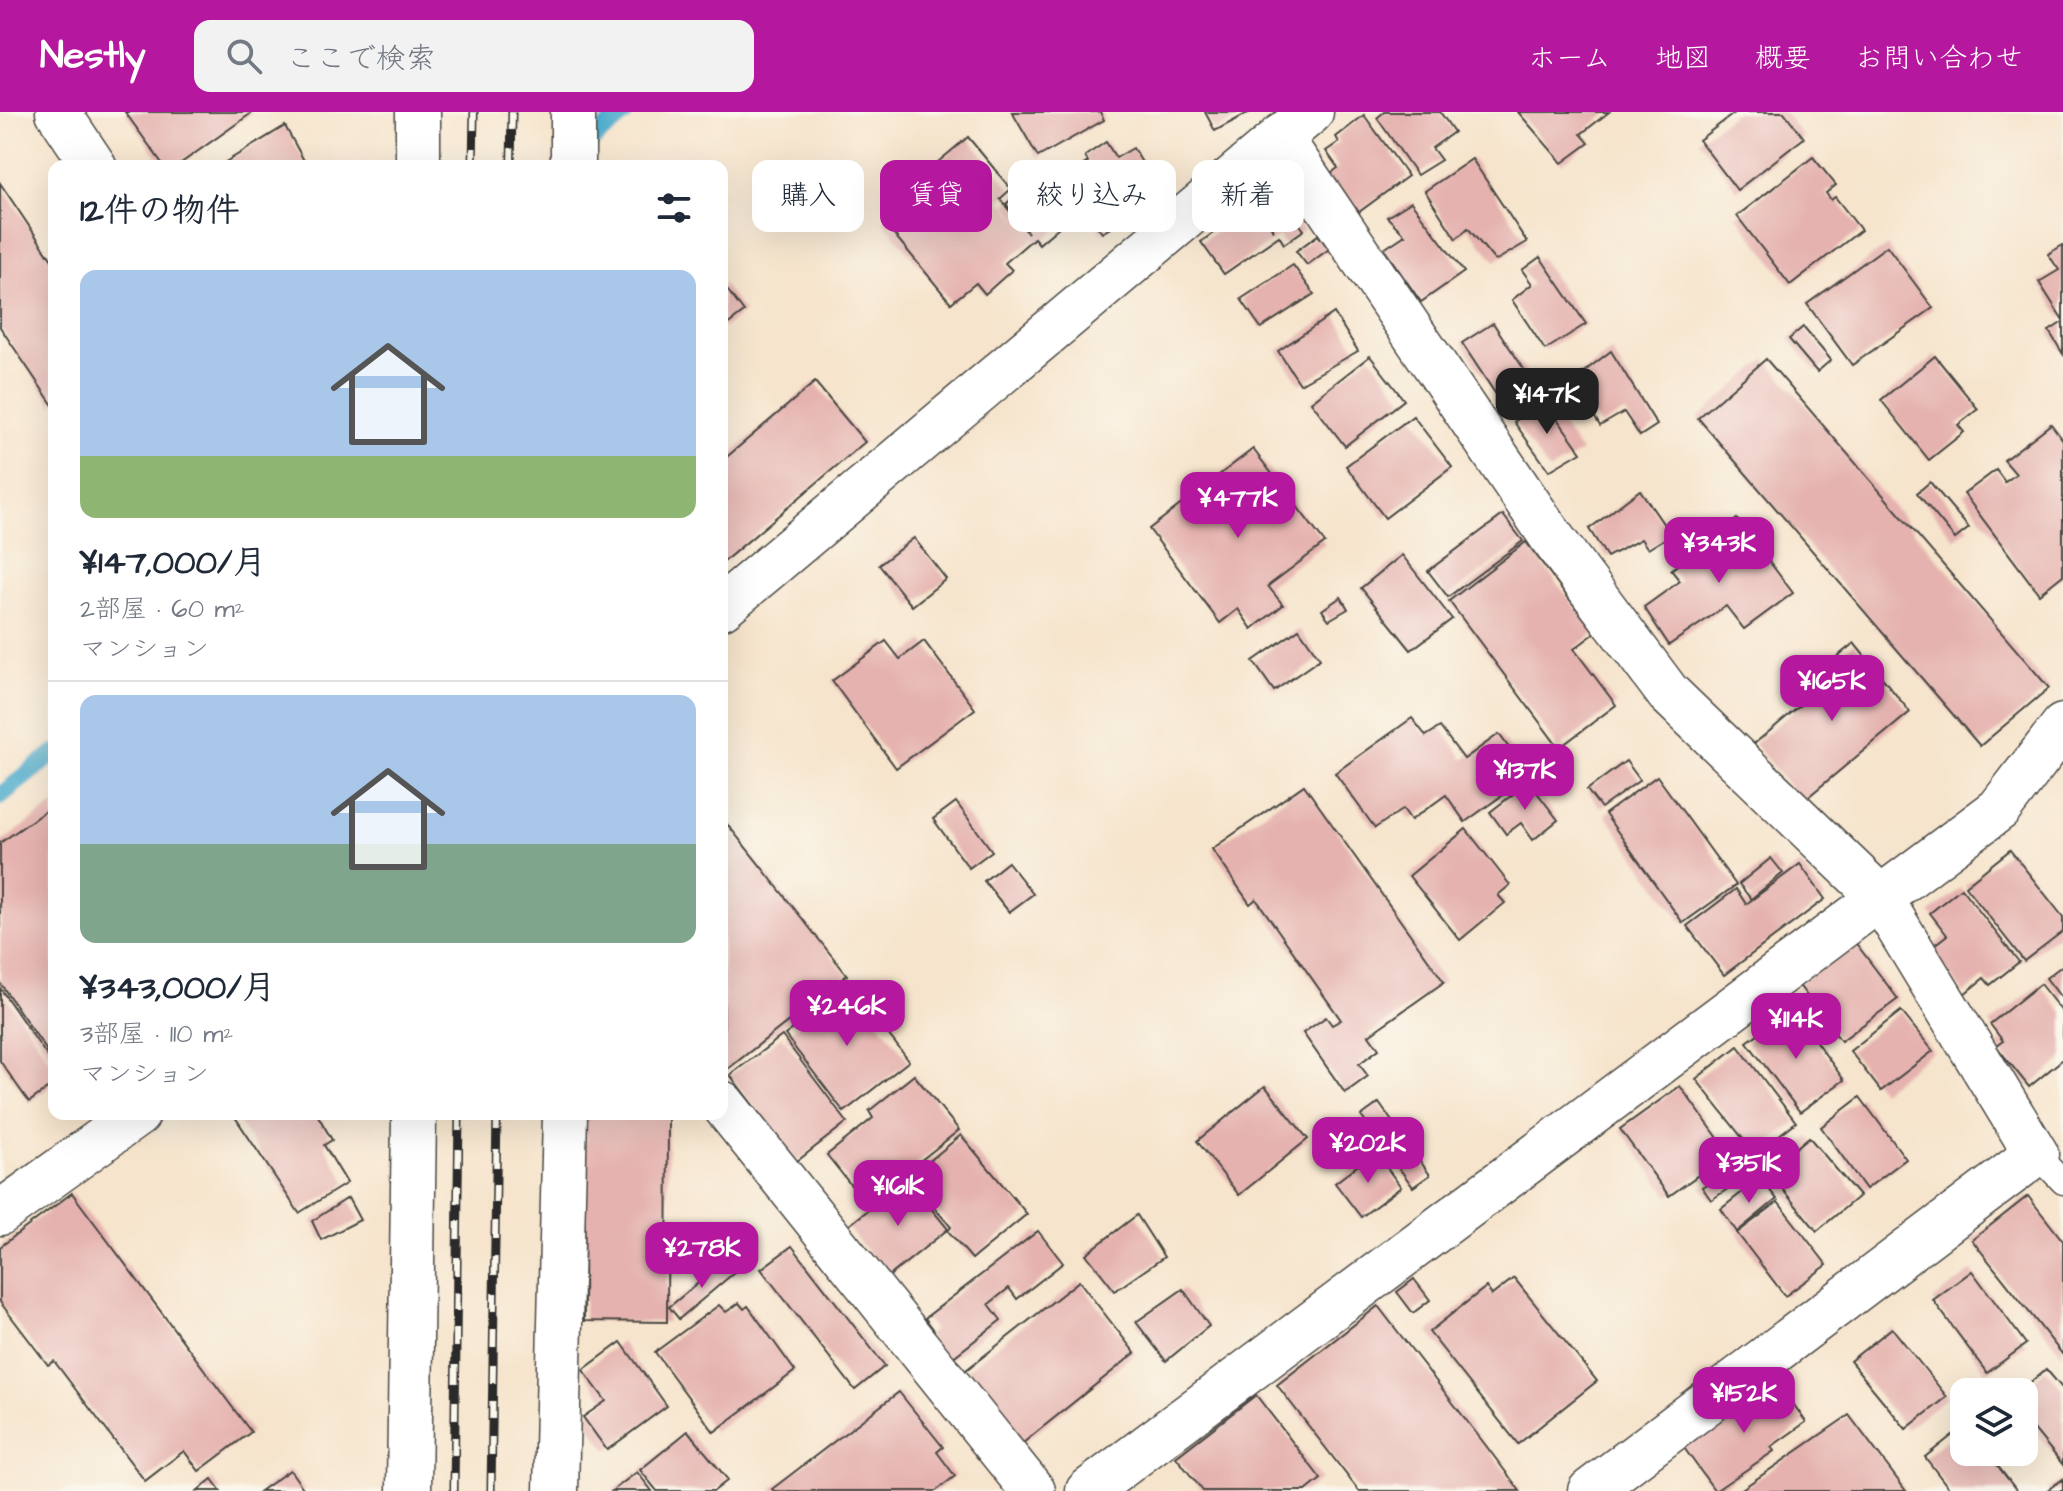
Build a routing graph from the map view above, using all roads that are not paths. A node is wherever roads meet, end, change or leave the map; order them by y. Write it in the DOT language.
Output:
graph roads {
  1 [pos="58,112"];
  2 [pos="573,112"];
  3 [pos="1296,125"];
  4 [pos="90,160"];
  5 [pos="573,160"];
  6 [pos="728,602"];
  7 [pos="2063,726"];
  8 [pos="1879,896"];
  9 [pos="728,1110"];
  10 [pos="130,1120"];
  11 [pos="414,1120"];
  12 [pos="565,1120"];
  13 [pos="2050,1168"];
  14 [pos="0,1213"];
  15 [pos="409,1491"];
  16 [pos="556,1491"];
  17 [pos="1033,1491"];
  18 [pos="1088,1491"];
  19 [pos="1590,1491"];
  1 -- 4 [label="street"];
  2 -- 5 [label="street"];
  3 -- 6 [label="street"];
  3 -- 8 [label="street"];
  7 -- 8 [label="street"];
  8 -- 13 [label="street"];
  8 -- 18 [label="street"];
  9 -- 17 [label="street"];
  10 -- 14 [label="street"];
  11 -- 15 [label="street"];
  12 -- 16 [label="street"];
  13 -- 19 [label="street"];
}
